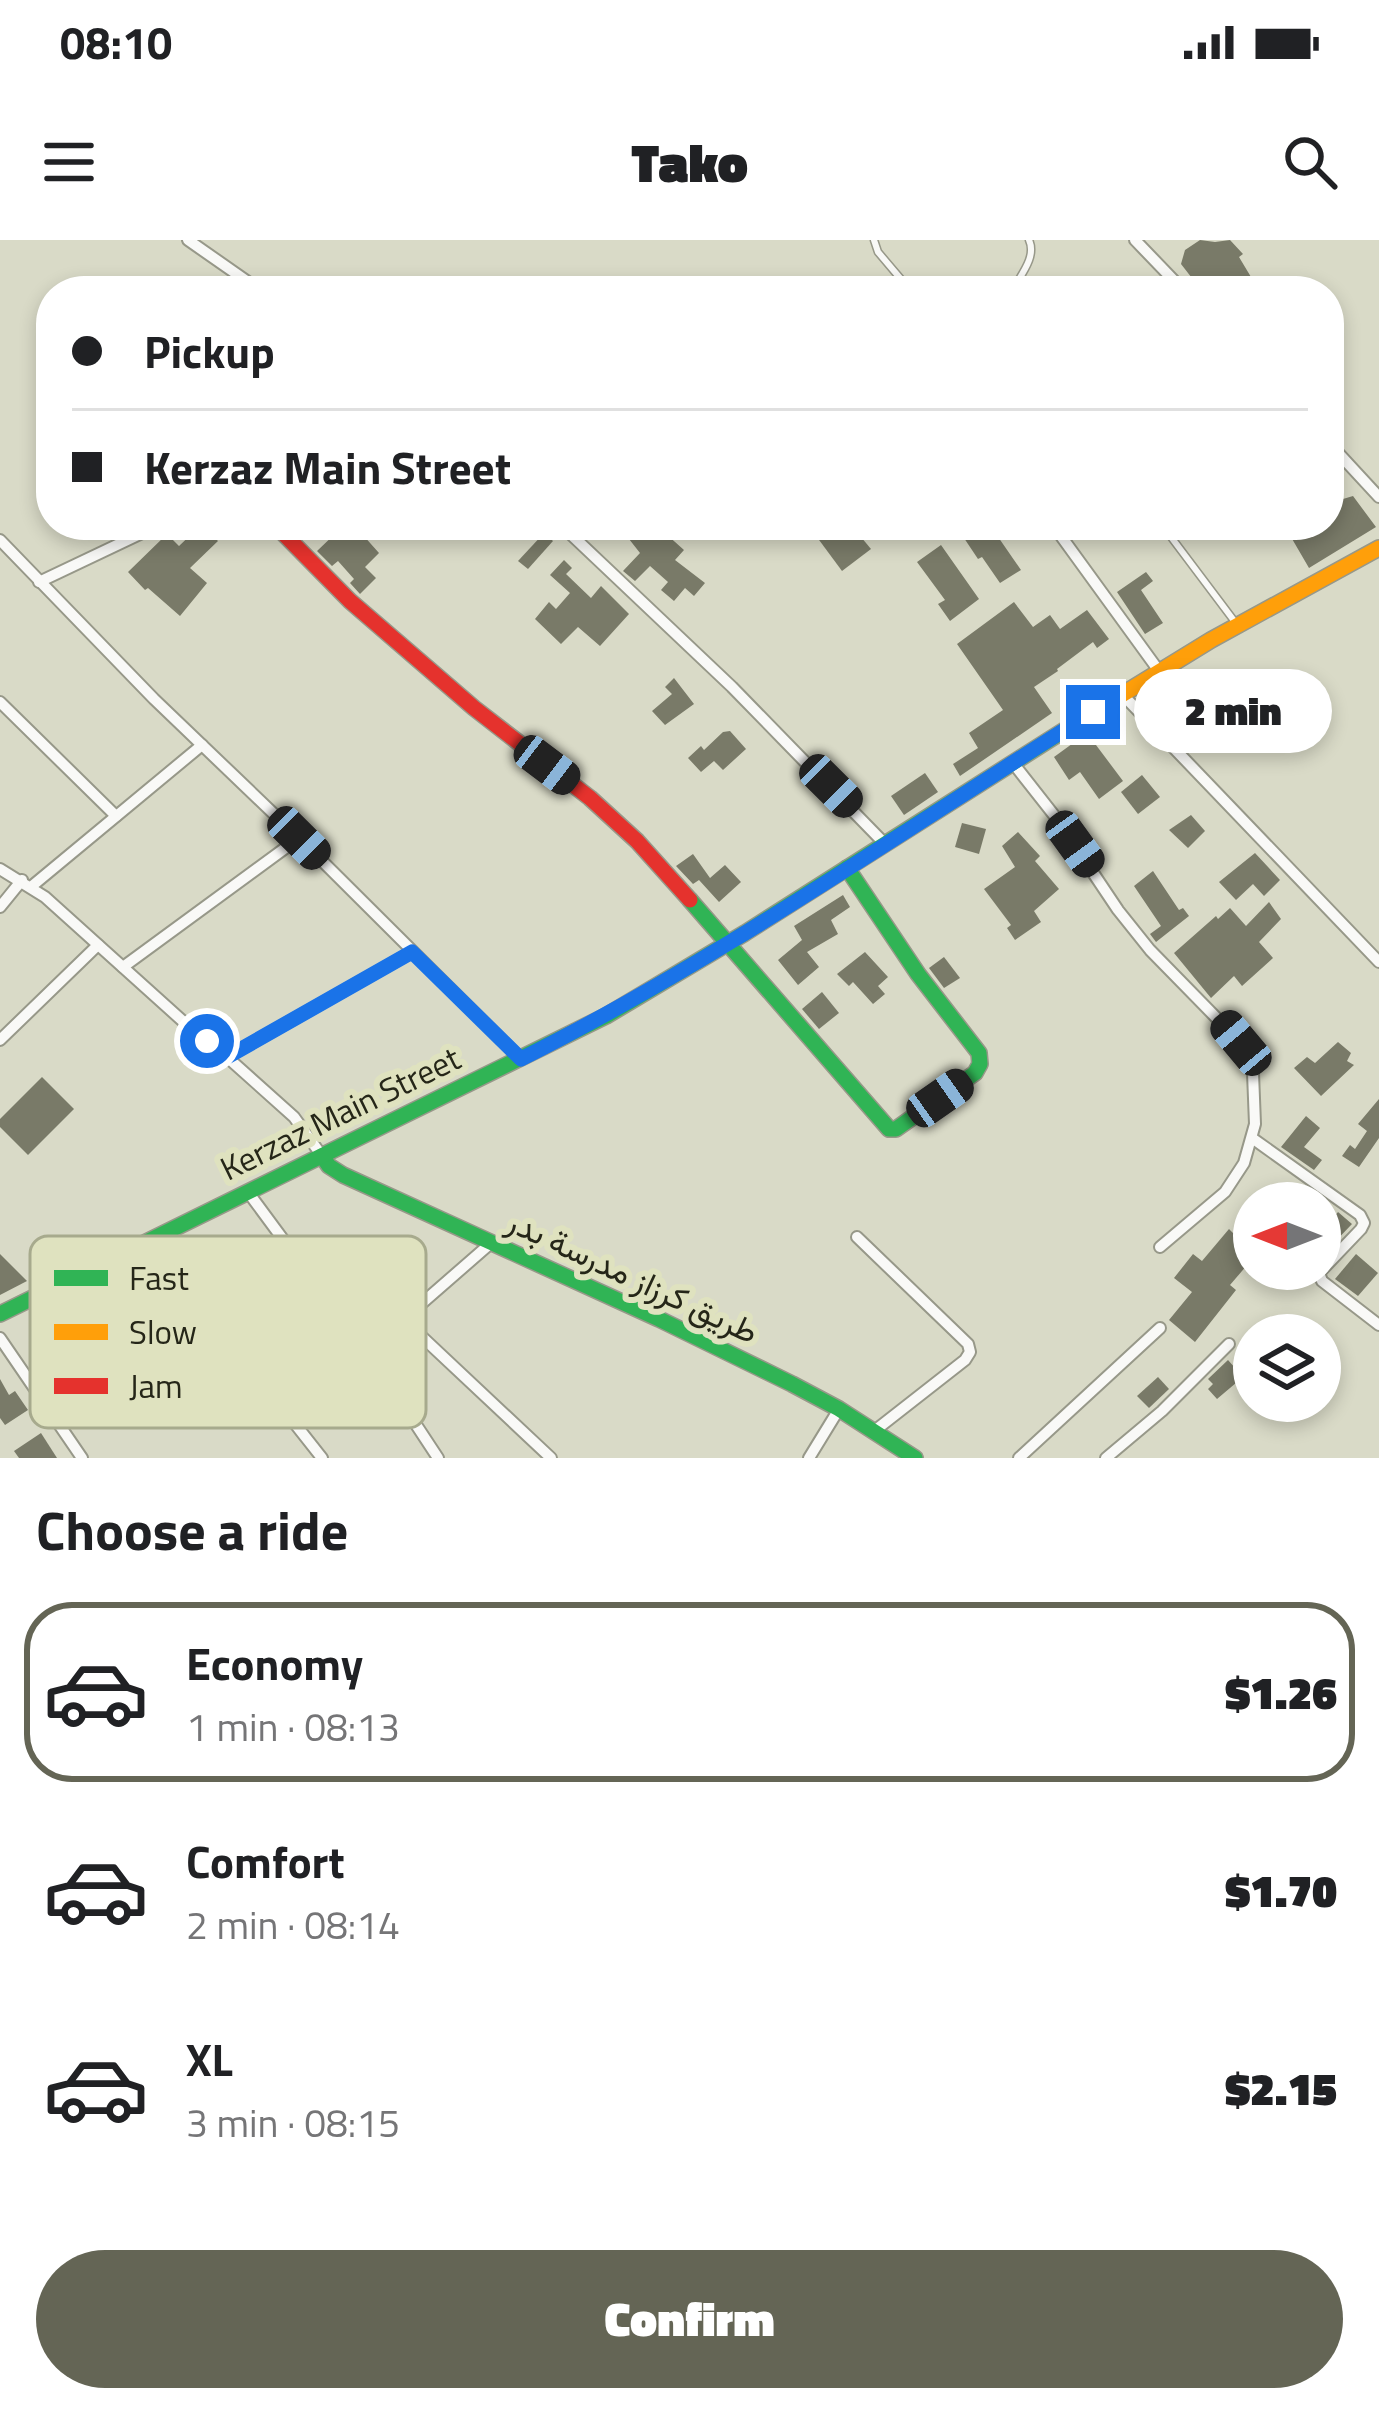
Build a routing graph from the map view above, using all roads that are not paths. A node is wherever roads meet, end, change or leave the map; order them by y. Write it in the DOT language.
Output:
graph roads {
  1 [pos="188,240"];
  2 [pos="874,240"];
  3 [pos="1029,240"];
  4 [pos="1135,240"];
  5 [pos="240,276"];
  6 [pos="898,276"];
  7 [pos="1020,276"];
  8 [pos="1170,276"];
  9 [pos="1344,459"];
  10 [pos="1379,497"];
  11 [pos="0,540"];
  12 [pos="127,540"];
  13 [pos="290,540"];
  14 [pos="577,540"];
  15 [pos="1064,540"];
  16 [pos="1173,540"];
  17 [pos="1379,548"];
  18 [pos="39,582"];
  19 [pos="1238,625"];
  20 [pos="1159,670"];
  21 [pos="1122,694"];
  22 [pos="0,702"];
  23 [pos="202,745"];
  24 [pos="1013,763"];
  25 [pos="116,816"];
  26 [pos="299,838"];
  27 [pos="886,844"];
  28 [pos="0,868"];
  29 [pos="847,868"];
  30 [pos="27,884"];
  31 [pos="0,908"];
  32 [pos="730,943"];
  33 [pos="98,945"];
  34 [pos="412,952"];
  35 [pos="1379,962"];
  36 [pos="123,967"];
  37 [pos="0,1040"];
  38 [pos="227,1057"];
  39 [pos="521,1059"];
  40 [pos="1252,1138"];
  41 [pos="322,1156"];
  42 [pos="248,1192"];
  43 [pos="158,1236"];
  44 [pos="280,1236"];
  45 [pos="857,1237"];
  46 [pos="491,1243"];
  47 [pos="1160,1247"];
  48 [pos="30,1298"];
  49 [pos="426,1299"];
  50 [pos="0,1313"];
  51 [pos="1379,1325"];
  52 [pos="1160,1328"];
  53 [pos="0,1338"];
  54 [pos="426,1341"];
  55 [pos="1229,1344"];
  56 [pos="30,1382"];
  57 [pos="839,1409"];
  58 [pos="62,1428"];
  59 [pos="298,1428"];
  60 [pos="418,1428"];
  61 [pos="873,1432"];
  62 [pos="912,1457"];
  63 [pos="82,1458"];
  64 [pos="322,1458"];
  65 [pos="438,1458"];
  66 [pos="550,1458"];
  67 [pos="809,1458"];
  68 [pos="1019,1458"];
  69 [pos="1106,1458"];
  1 -- 5 [label="street"];
  2 -- 6 [label="lane"];
  3 -- 7 [label="lane"];
  4 -- 8 [label="street"];
  9 -- 10 [label="street"];
  11 -- 18 [label="street"];
  12 -- 18 [label="street"];
  13 -- 32 [label="street"];
  14 -- 27 [label="street"];
  15 -- 20 [label="street"];
  16 -- 19 [label="lane"];
  17 -- 19 [label="street, Kerzaz Main Street"];
  18 -- 23 [label="street"];
  19 -- 20 [label="street, Kerzaz Main Street"];
  20 -- 21 [label="street, Kerzaz Main Street"];
  21 -- 24 [label="street, Kerzaz Main Street"];
  21 -- 35 [label="street"];
  22 -- 25 [label="street"];
  23 -- 25 [label="street"];
  23 -- 26 [label="street"];
  24 -- 27 [label="street, Kerzaz Main Street"];
  24 -- 40 [label="street"];
  25 -- 30 [label="street"];
  26 -- 34 [label="street"];
  26 -- 36 [label="street"];
  27 -- 29 [label="street, Kerzaz Main Street"];
  28 -- 30 [label="street"];
  29 -- 32 [label="street, Kerzaz Main Street"];
  29 -- 32 [label="street"];
  30 -- 31 [label="street"];
  30 -- 33 [label="street"];
  32 -- 39 [label="street, Kerzaz Main Street"];
  33 -- 36 [label="street"];
  33 -- 37 [label="street"];
  34 -- 38 [label="street"];
  34 -- 39 [label="street"];
  36 -- 38 [label="street"];
  38 -- 41 [label="street"];
  39 -- 41 [label="street, Kerzaz Main Street"];
  40 -- 47 [label="street"];
  40 -- 51 [label="street"];
  41 -- 42 [label="street, Kerzaz Main Street"];
  41 -- 46 [label="street, طريق كرزاز مدرسة بدر"];
  42 -- 43 [label="street, Kerzaz Main Street"];
  42 -- 44 [label="street"];
  45 -- 61 [label="street"];
  46 -- 49 [label="street"];
  46 -- 57 [label="street, طريق كرزاز مدرسة بدر"];
  48 -- 50 [label="street, Kerzaz Main Street"];
  52 -- 68 [label="street"];
  53 -- 56 [label="street"];
  54 -- 66 [label="street"];
  55 -- 69 [label="street"];
  57 -- 61 [label="street, طريق كرزاز مدرسة بدر"];
  57 -- 67 [label="street"];
  58 -- 63 [label="street"];
  59 -- 64 [label="street"];
  60 -- 65 [label="street"];
  61 -- 62 [label="street, طريق كرزاز مدرسة بدر"];
}
